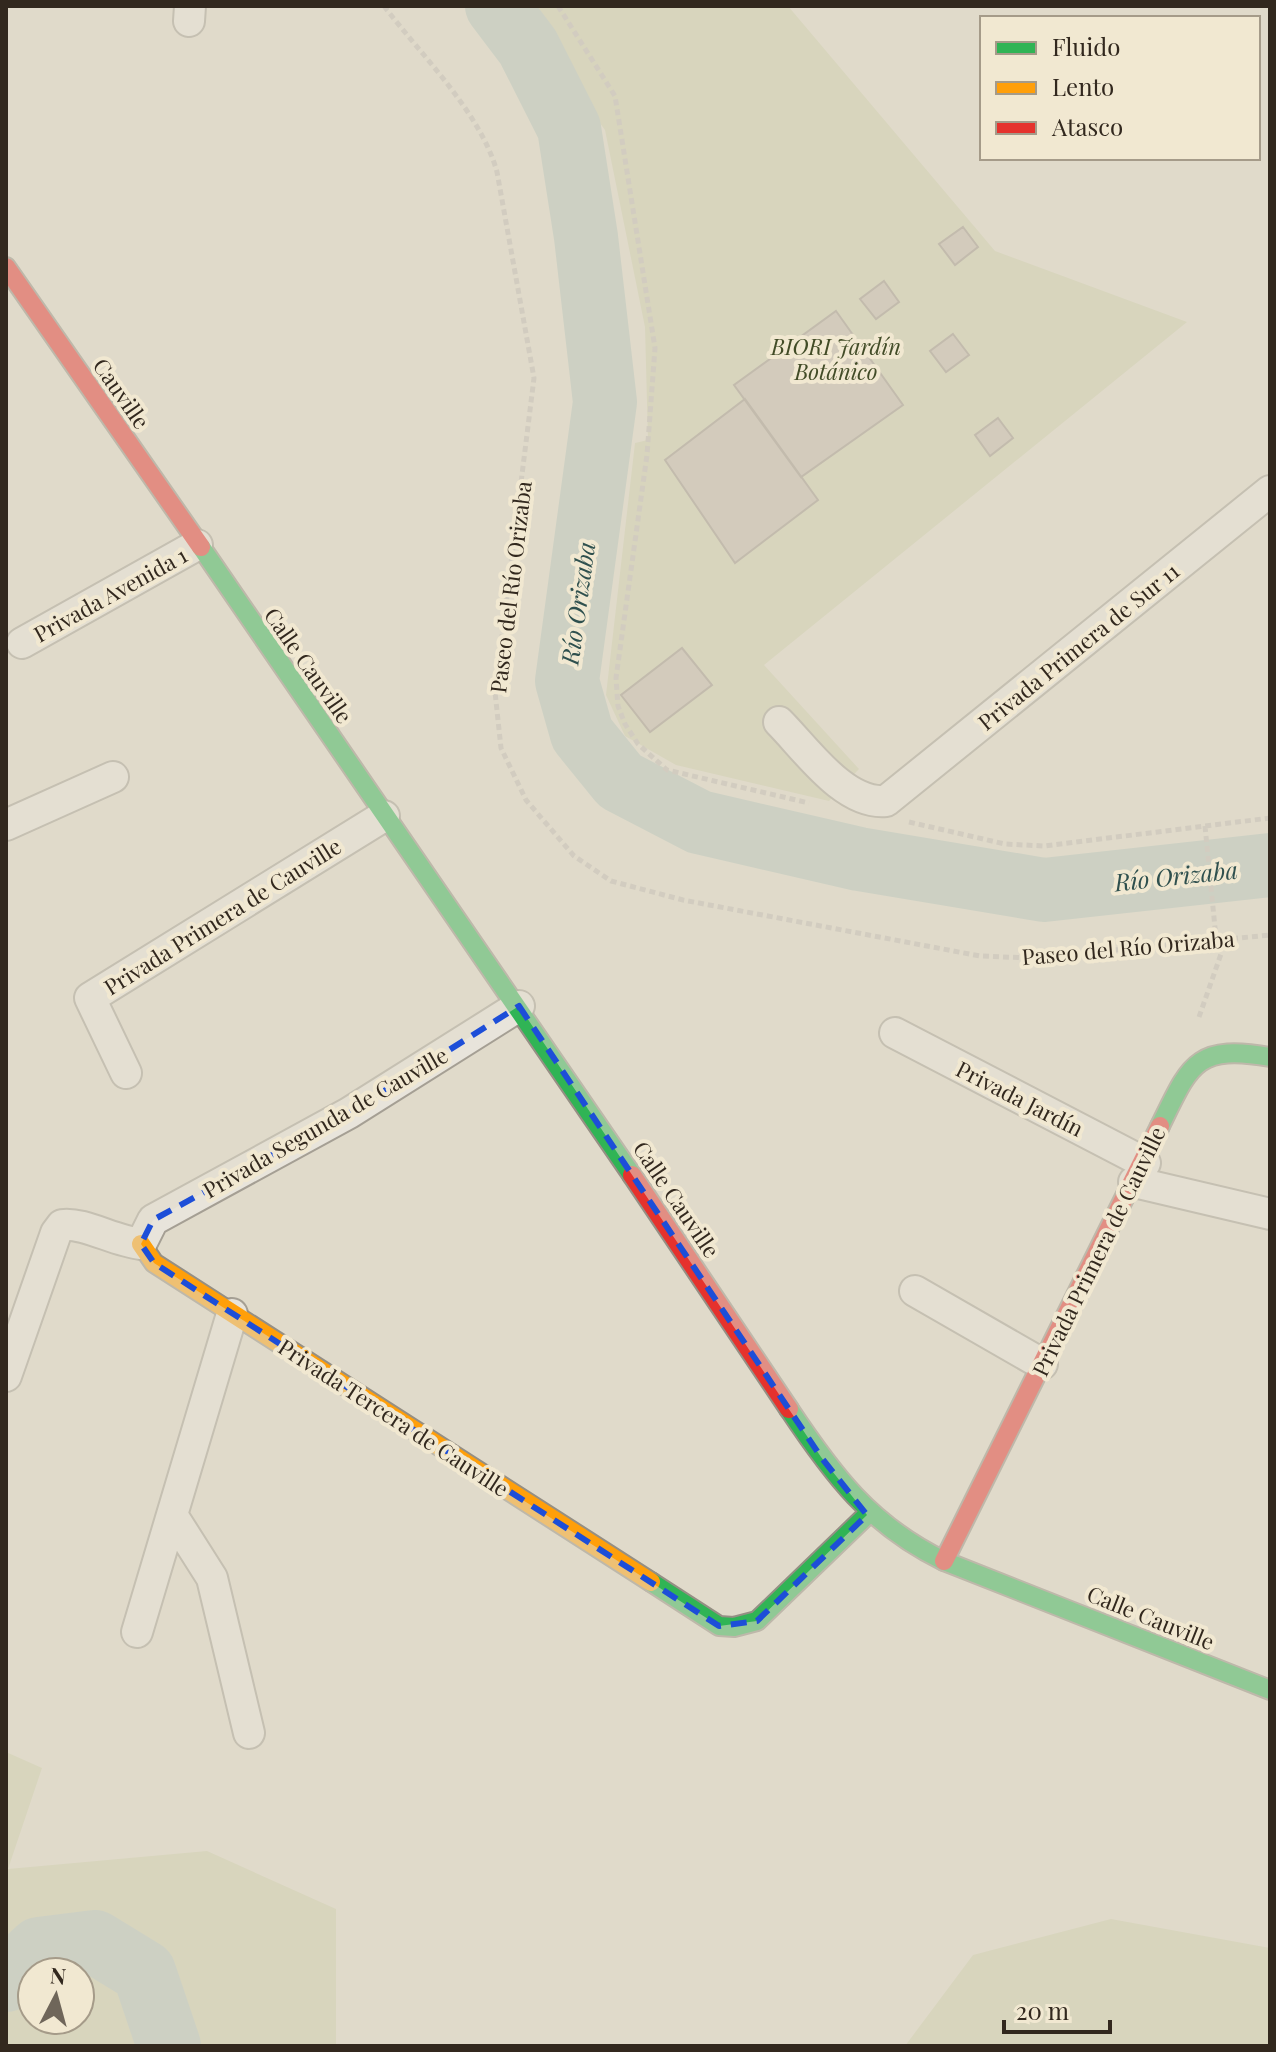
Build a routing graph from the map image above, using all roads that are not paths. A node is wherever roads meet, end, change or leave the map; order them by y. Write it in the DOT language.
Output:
graph roads {
  1 [pos="6,269"];
  2 [pos="1270,491"];
  3 [pos="197,545"];
  4 [pos="22,643"];
  5 [pos="779,722"];
  6 [pos="113,777"];
  7 [pos="384,816"];
  8 [pos="6,825"];
  9 [pos="519,1006"];
  10 [pos="895,1033"];
  11 [pos="1270,1057"];
  12 [pos="126,1073"];
  13 [pos="1139,1172"];
  14 [pos="1270,1214"];
  15 [pos="141,1244"];
  16 [pos="915,1291"];
  17 [pos="232,1314"];
  18 [pos="1042,1364"];
  19 [pos="6,1376"];
  20 [pos="172,1515"];
  21 [pos="867,1515"];
  22 [pos="944,1561"];
  23 [pos="137,1632"];
  24 [pos="1270,1690"];
  25 [pos="249,1733"];
  1 -- 3 [label="street, Cauville"];
  2 -- 5 [label="street, Privada Primera de Sur 11"];
  3 -- 4 [label="street, Privada Avenida 1"];
  3 -- 7 [label="street, Calle Cauville"];
  6 -- 8 [label="street"];
  7 -- 9 [label="street, Calle Cauville"];
  7 -- 12 [label="street, Privada Primera de Cauville"];
  9 -- 15 [label="street, Privada Segunda de Cauville"];
  9 -- 21 [label="street, Calle Cauville"];
  10 -- 13 [label="street, Privada Jardín"];
  11 -- 13 [label="street, Privada Primera de Cauville"];
  13 -- 14 [label="street, Privada Jardín"];
  13 -- 18 [label="street, Privada Primera de Cauville"];
  15 -- 17 [label="street, Privada Tercera de Cauville"];
  15 -- 19 [label="street"];
  16 -- 18 [label="street"];
  17 -- 20 [label="street"];
  17 -- 21 [label="street, Privada Tercera de Cauville"];
  18 -- 22 [label="street, Privada Primera de Cauville"];
  20 -- 23 [label="street"];
  20 -- 25 [label="street"];
  21 -- 22 [label="street, Calle Cauville"];
  22 -- 24 [label="street, Calle Cauville"];
}
